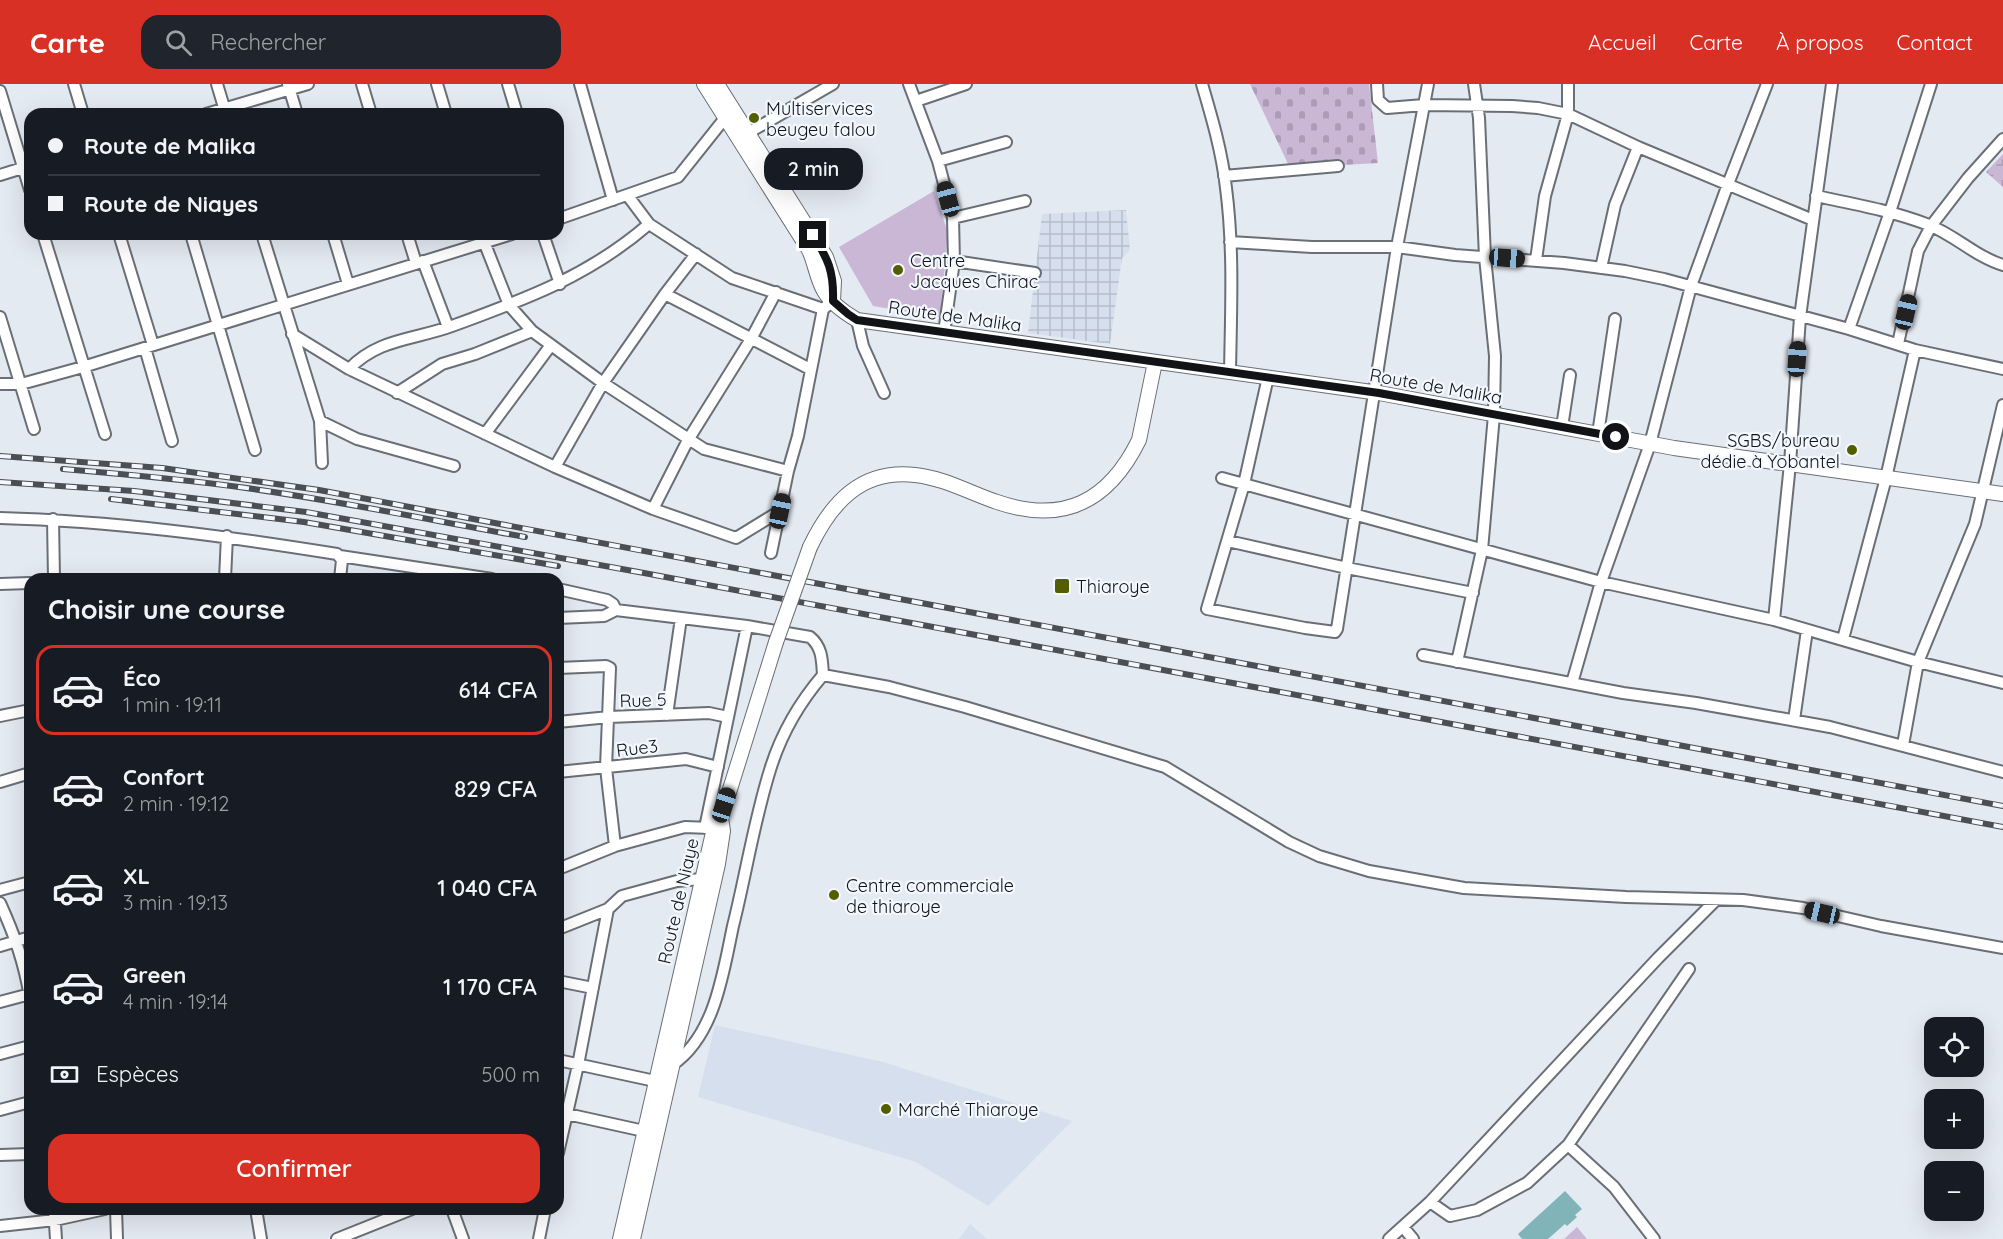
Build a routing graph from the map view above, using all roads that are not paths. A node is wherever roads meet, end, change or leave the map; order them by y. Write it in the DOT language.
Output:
graph roads {
  1 [pos="74,84"];
  2 [pos="216,84"];
  3 [pos="308,84"];
  4 [pos="362,84"];
  5 [pos="437,84"];
  6 [pos="508,84"];
  7 [pos="579,84"];
  8 [pos="704,84"];
  9 [pos="833,84"];
  10 [pos="909,84"];
  11 [pos="966,84"];
  12 [pos="1202,84"];
  13 [pos="1377,84"];
  14 [pos="1428,84"];
  15 [pos="1474,84"];
  16 [pos="1568,84"];
  17 [pos="1767,84"];
  18 [pos="1832,84"];
  19 [pos="1931,84"];
  20 [pos="722,86"];
  21 [pos="289,87"];
  22 [pos="0,91"];
  23 [pos="916,101"];
  24 [pos="1424,105"];
  25 [pos="1478,107"];
  26 [pos="81,108"];
  27 [pos="224,108"];
  28 [pos="233,108"];
  29 [pos="295,108"];
  30 [pos="369,108"];
  31 [pos="444,108"];
  32 [pos="515,108"];
  33 [pos="1568,114"];
  34 [pos="725,118"];
  35 [pos="748,133"];
  36 [pos="2003,139"];
  37 [pos="1006,142"];
  38 [pos="1638,147"];
  39 [pos="24,159"];
  40 [pos="938,161"];
  41 [pos="1338,166"];
  42 [pos="24,168"];
  43 [pos="0,175"];
  44 [pos="1224,176"];
  45 [pos="1728,184"];
  46 [pos="776,188"];
  47 [pos="628,196"];
  48 [pos="1816,196"];
  49 [pos="613,200"];
  50 [pos="1025,201"];
  51 [pos="1890,212"];
  52 [pos="564,217"];
  53 [pos="953,218"];
  54 [pos="1813,220"];
  55 [pos="650,224"];
  56 [pos="1930,226"];
  57 [pos="45,240"];
  58 [pos="121,240"];
  59 [pos="193,240"];
  60 [pos="264,240"];
  61 [pos="335,240"];
  62 [pos="410,240"];
  63 [pos="479,240"];
  64 [pos="482,240"];
  65 [pos="545,240"];
  66 [pos="1230,242"];
  67 [pos="1397,247"];
  68 [pos="696,254"];
  69 [pos="1485,257"];
  70 [pos="1536,260"];
  71 [pos="954,261"];
  72 [pos="420,262"];
  73 [pos="2003,266"];
  74 [pos="1601,268"];
  75 [pos="1035,273"];
  76 [pos="348,284"];
  77 [pos="560,284"];
  78 [pos="1691,286"];
  79 [pos="776,292"];
  80 [pos="665,294"];
  81 [pos="283,304"];
  82 [pos="509,305"];
  83 [pos="828,305"];
  84 [pos="0,317"];
  85 [pos="1800,317"];
  86 [pos="1615,319"];
  87 [pos="857,320"];
  88 [pos="218,324"];
  89 [pos="448,327"];
  90 [pos="1849,328"];
  91 [pos="531,331"];
  92 [pos="944,333"];
  93 [pos="292,334"];
  94 [pos="751,339"];
  95 [pos="1898,344"];
  96 [pos="551,345"];
  97 [pos="149,346"];
  98 [pos="1915,350"];
  99 [pos="1155,362"];
  100 [pos="83,367"];
  101 [pos="349,369"];
  102 [pos="810,369"];
  103 [pos="2003,369"];
  104 [pos="1230,372"];
  105 [pos="1570,375"];
  106 [pos="1268,377"];
  107 [pos="603,383"];
  108 [pos="0,384"];
  109 [pos="21,384"];
  110 [pos="397,393"];
  111 [pos="884,393"];
  112 [pos="1376,393"];
  113 [pos="2003,405"];
  114 [pos="1494,415"];
  115 [pos="320,421"];
  116 [pos="1562,427"];
  117 [pos="34,429"];
  118 [pos="105,434"];
  119 [pos="485,434"];
  120 [pos="1598,434"];
  121 [pos="688,440"];
  122 [pos="172,441"];
  123 [pos="1650,444"];
  124 [pos="255,450"];
  125 [pos="322,463"];
  126 [pos="1790,464"];
  127 [pos="454,466"];
  128 [pos="555,466"];
  129 [pos="788,471"];
  130 [pos="1222,478"];
  131 [pos="1886,478"];
  132 [pos="1244,484"];
  133 [pos="1983,490"];
  134 [pos="2003,494"];
  135 [pos="654,509"];
  136 [pos="780,511"];
  137 [pos="1355,515"];
  138 [pos="0,518"];
  139 [pos="53,519"];
  140 [pos="227,536"];
  141 [pos="1228,541"];
  142 [pos="1482,550"];
  143 [pos="771,553"];
  144 [pos="340,556"];
  145 [pos="1347,568"];
  146 [pos="54,573"];
  147 [pos="225,573"];
  148 [pos="341,573"];
  149 [pos="452,573"];
  150 [pos="1601,582"];
  151 [pos="24,583"];
  152 [pos="0,584"];
  153 [pos="564,590"];
  154 [pos="1473,593"];
  155 [pos="616,610"];
  156 [pos="564,618"];
  157 [pos="681,618"];
  158 [pos="1774,620"];
  159 [pos="747,626"];
  160 [pos="1807,630"];
  161 [pos="1842,639"];
  162 [pos="1424,655"];
  163 [pos="1457,662"];
  164 [pos="1918,662"];
  165 [pos="564,668"];
  166 [pos="823,675"];
  167 [pos="1572,683"];
  168 [pos="2003,683"];
  169 [pos="24,711"];
  170 [pos="667,715"];
  171 [pos="0,716"];
  172 [pos="609,717"];
  173 [pos="728,717"];
  174 [pos="1794,720"];
  175 [pos="564,721"];
  176 [pos="1903,745"];
  177 [pos="718,767"];
  178 [pos="606,768"];
  179 [pos="564,772"];
  180 [pos="2003,772"];
  181 [pos="24,775"];
  182 [pos="0,782"];
  183 [pos="713,825"];
  184 [pos="615,846"];
  185 [pos="564,864"];
  186 [pos="702,879"];
  187 [pos="24,884"];
  188 [pos="0,890"];
  189 [pos="1716,900"];
  190 [pos="0,903"];
  191 [pos="608,909"];
  192 [pos="564,927"];
  193 [pos="24,939"];
  194 [pos="17,941"];
  195 [pos="0,946"];
  196 [pos="2003,948"];
  197 [pos="24,966"];
  198 [pos="1689,969"];
  199 [pos="564,982"];
  200 [pos="593,988"];
  201 [pos="24,996"];
  202 [pos="0,1002"];
  203 [pos="24,1048"];
  204 [pos="0,1054"];
  205 [pos="564,1062"];
  206 [pos="578,1065"];
  207 [pos="672,1065"];
  208 [pos="655,1081"];
  209 [pos="24,1104"];
  210 [pos="564,1109"];
  211 [pos="0,1110"];
  212 [pos="564,1112"];
  213 [pos="650,1123"];
  214 [pos="1568,1145"];
  215 [pos="647,1148"];
  216 [pos="24,1154"];
  217 [pos="0,1155"];
  218 [pos="1430,1202"];
  219 [pos="54,1215"];
  220 [pos="116,1215"];
  221 [pos="257,1215"];
  222 [pos="397,1215"];
  223 [pos="454,1215"];
  224 [pos="544,1215"];
  225 [pos="0,1226"];
  226 [pos="1403,1227"];
  227 [pos="56,1239"];
  228 [pos="117,1239"];
  229 [pos="261,1239"];
  230 [pos="337,1239"];
  231 [pos="463,1239"];
  232 [pos="539,1239"];
  233 [pos="620,1239"];
  234 [pos="633,1239"];
  235 [pos="1389,1239"];
  236 [pos="1413,1239"];
  237 [pos="1654,1239"];
  1 -- 26 [label="street"];
  2 -- 27 [label="street"];
  3 -- 21 [label="street"];
  4 -- 30 [label="street"];
  5 -- 31 [label="street"];
  6 -- 32 [label="street"];
  7 -- 49 [label="street"];
  8 -- 34 [label="main road"];
  9 -- 35 [label="street"];
  10 -- 23 [label="street"];
  11 -- 23 [label="street"];
  12 -- 44 [label="street"];
  13 -- 24 [label="street"];
  14 -- 24 [label="street"];
  15 -- 25 [label="street"];
  16 -- 33 [label="street"];
  17 -- 45 [label="street"];
  18 -- 48 [label="street"];
  19 -- 51 [label="street"];
  20 -- 35 [label="main road"];
  21 -- 28 [label="street"];
  21 -- 29 [label="street"];
  22 -- 39 [label="street"];
  23 -- 40 [label="street"];
  24 -- 25 [label="street"];
  24 -- 67 [label="street"];
  25 -- 33 [label="street"];
  25 -- 69 [label="street"];
  33 -- 38 [label="street"];
  33 -- 70 [label="street"];
  34 -- 46 [label="main road"];
  34 -- 47 [label="street"];
  35 -- 46 [label="main road"];
  36 -- 56 [label="street"];
  37 -- 40 [label="street"];
  38 -- 45 [label="street"];
  38 -- 74 [label="street"];
  40 -- 53 [label="street"];
  41 -- 44 [label="street"];
  42 -- 43 [label="street"];
  44 -- 66 [label="street"];
  45 -- 54 [label="street"];
  45 -- 78 [label="street"];
  46 -- 83 [label="main road"];
  47 -- 49 [label="street"];
  47 -- 55 [label="street"];
  48 -- 51 [label="street"];
  48 -- 54 [label="street"];
  49 -- 52 [label="street"];
  50 -- 53 [label="street"];
  51 -- 56 [label="street"];
  51 -- 90 [label="street"];
  53 -- 71 [label="street"];
  54 -- 85 [label="street"];
  55 -- 68 [label="street"];
  55 -- 77 [label="street"];
  56 -- 73 [label="street"];
  56 -- 95 [label="street"];
  57 -- 100 [label="street"];
  58 -- 97 [label="street"];
  59 -- 88 [label="street"];
  60 -- 81 [label="street"];
  61 -- 76 [label="street"];
  62 -- 72 [label="street"];
  63 -- 72 [label="street"];
  64 -- 82 [label="street"];
  65 -- 77 [label="street"];
  66 -- 67 [label="street"];
  66 -- 104 [label="street"];
  67 -- 69 [label="street"];
  67 -- 112 [label="street"];
  68 -- 79 [label="street"];
  68 -- 80 [label="street"];
  69 -- 70 [label="street"];
  69 -- 114 [label="street"];
  70 -- 74 [label="street"];
  71 -- 75 [label="street"];
  71 -- 92 [label="street"];
  72 -- 76 [label="street"];
  72 -- 89 [label="street"];
  74 -- 78 [label="street"];
  76 -- 81 [label="street"];
  77 -- 82 [label="street"];
  78 -- 85 [label="street"];
  78 -- 123 [label="street"];
  79 -- 83 [label="street"];
  79 -- 94 [label="street"];
  80 -- 94 [label="street"];
  80 -- 107 [label="street"];
  81 -- 88 [label="street"];
  81 -- 93 [label="street"];
  82 -- 89 [label="street"];
  82 -- 91 [label="street"];
  83 -- 87 [label="main road, Route de Malika"];
  83 -- 102 [label="street"];
  84 -- 109 [label="street"];
  85 -- 90 [label="street"];
  85 -- 126 [label="street"];
  86 -- 120 [label="street"];
  87 -- 92 [label="main road, Route de Malika"];
  87 -- 111 [label="street"];
  88 -- 97 [label="street"];
  88 -- 124 [label="street"];
  89 -- 101 [label="street"];
  90 -- 95 [label="street"];
  91 -- 96 [label="street"];
  91 -- 110 [label="street"];
  92 -- 99 [label="main road, Route de Malika"];
  93 -- 101 [label="street"];
  93 -- 115 [label="street"];
  94 -- 102 [label="street"];
  94 -- 121 [label="street"];
  95 -- 98 [label="street"];
  96 -- 107 [label="street"];
  96 -- 119 [label="street"];
  97 -- 100 [label="street"];
  97 -- 122 [label="street"];
  98 -- 103 [label="street"];
  98 -- 131 [label="street"];
  99 -- 104 [label="main road, Route de Malika"];
  99 -- 183 [label="main road, bridge"];
  100 -- 109 [label="street"];
  100 -- 118 [label="street"];
  101 -- 110 [label="street"];
  102 -- 129 [label="street"];
  104 -- 106 [label="main road, Route de Malika"];
  105 -- 116 [label="street"];
  106 -- 112 [label="main road, Route de Malika"];
  106 -- 132 [label="street"];
  107 -- 121 [label="street"];
  107 -- 128 [label="street"];
  108 -- 109 [label="street"];
  109 -- 117 [label="street"];
  110 -- 119 [label="street"];
  112 -- 114 [label="main road, Route de Malika"];
  112 -- 137 [label="street"];
  113 -- 133 [label="street"];
  114 -- 116 [label="main road, Route de Malika"];
  114 -- 142 [label="street"];
  115 -- 125 [label="street"];
  115 -- 127 [label="street"];
  116 -- 120 [label="main road, Route de Malika"];
  119 -- 128 [label="street"];
  120 -- 123 [label="main road, Route de Malika"];
  121 -- 129 [label="street"];
  121 -- 135 [label="street"];
  123 -- 126 [label="main road, Route de Malika"];
  123 -- 150 [label="street"];
  126 -- 131 [label="main road, Route de Malika"];
  126 -- 158 [label="street"];
  128 -- 135 [label="street"];
  129 -- 136 [label="street"];
  130 -- 132 [label="street"];
  131 -- 133 [label="main road, Route de Malika"];
  131 -- 161 [label="street"];
  132 -- 137 [label="street"];
  132 -- 141 [label="street"];
  133 -- 134 [label="main road, Route de Malika"];
  133 -- 164 [label="street"];
  135 -- 136 [label="street"];
  136 -- 143 [label="street"];
  137 -- 142 [label="street"];
  137 -- 145 [label="street"];
  138 -- 139 [label="street"];
  139 -- 140 [label="street"];
  139 -- 146 [label="street"];
  140 -- 144 [label="street"];
  140 -- 147 [label="street"];
  141 -- 145 [label="street"];
  141 -- 145 [label="street"];
  142 -- 150 [label="street"];
  142 -- 154 [label="street"];
  144 -- 148 [label="street"];
  144 -- 149 [label="street"];
  145 -- 154 [label="street"];
  150 -- 158 [label="street"];
  150 -- 167 [label="street"];
  151 -- 152 [label="street"];
  153 -- 155 [label="street"];
  154 -- 163 [label="street"];
  155 -- 156 [label="street"];
  155 -- 157 [label="street"];
  157 -- 159 [label="street"];
  157 -- 170 [label="street"];
  158 -- 160 [label="street"];
  159 -- 166 [label="street"];
  159 -- 173 [label="street"];
  160 -- 161 [label="street"];
  160 -- 174 [label="street"];
  161 -- 164 [label="street"];
  162 -- 163 [label="street"];
  163 -- 167 [label="street"];
  164 -- 168 [label="street"];
  164 -- 176 [label="street"];
  165 -- 172 [label="street"];
  166 -- 189 [label="street"];
  166 -- 207 [label="street"];
  167 -- 174 [label="street"];
  169 -- 171 [label="street"];
  170 -- 172 [label="street, Rue 5"];
  170 -- 173 [label="street, Rue 5"];
  172 -- 175 [label="street, Rue 5"];
  172 -- 178 [label="street"];
  173 -- 177 [label="street"];
  174 -- 176 [label="street"];
  176 -- 180 [label="street"];
  177 -- 178 [label="street, Rue3"];
  177 -- 183 [label="street"];
  178 -- 179 [label="street, Rue3"];
  178 -- 184 [label="street"];
  181 -- 182 [label="street"];
  183 -- 184 [label="street"];
  183 -- 186 [label="main road, Route de Niaye"];
  183 -- 207 [label="main road, Route de Niaye"];
  184 -- 185 [label="street"];
  186 -- 191 [label="street"];
  186 -- 208 [label="main road, Route de Niaye"];
  187 -- 188 [label="street"];
  189 -- 196 [label="street"];
  189 -- 218 [label="street"];
  190 -- 194 [label="street"];
  191 -- 192 [label="street"];
  191 -- 200 [label="street"];
  193 -- 194 [label="street"];
  194 -- 195 [label="street"];
  194 -- 197 [label="street"];
  198 -- 214 [label="street"];
  199 -- 200 [label="street"];
  200 -- 206 [label="street"];
  201 -- 202 [label="street"];
  203 -- 204 [label="street"];
  205 -- 206 [label="street"];
  206 -- 208 [label="street"];
  206 -- 210 [label="street"];
  207 -- 213 [label="main road, Route de Niaye"];
  208 -- 213 [label="main road, Route de Niaye"];
  209 -- 211 [label="street"];
  212 -- 213 [label="street"];
  213 -- 215 [label="main road, Route de Niaye"];
  214 -- 218 [label="street"];
  214 -- 237 [label="street"];
  215 -- 233 [label="main road, Route de Niaye"];
  215 -- 234 [label="main road, Route de Niaye"];
  216 -- 217 [label="street"];
  218 -- 226 [label="street"];
  219 -- 225 [label="street"];
  219 -- 227 [label="street"];
  220 -- 228 [label="street"];
  221 -- 229 [label="street"];
  222 -- 230 [label="street"];
  223 -- 231 [label="street"];
  224 -- 232 [label="street"];
  226 -- 235 [label="street"];
  226 -- 236 [label="street"];
}
